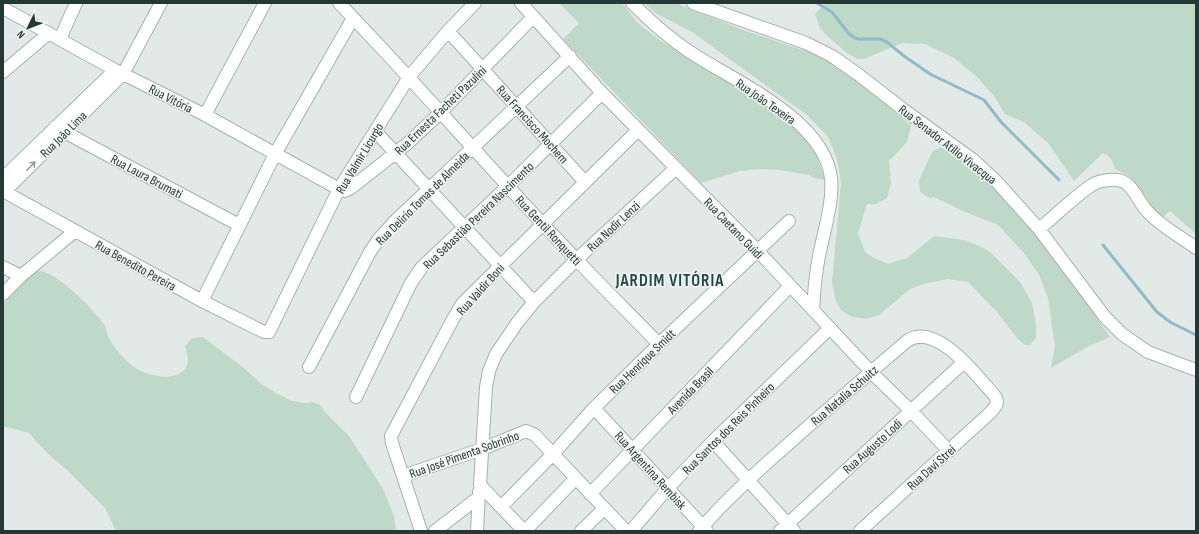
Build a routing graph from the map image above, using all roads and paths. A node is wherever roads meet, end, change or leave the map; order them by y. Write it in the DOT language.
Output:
graph roads {
  1 [pos="76,3"];
  2 [pos="161,3"];
  3 [pos="264,3"];
  4 [pos="339,3"];
  5 [pos="474,3"];
  6 [pos="521,3"];
  7 [pos="632,3"];
  8 [pos="693,3"];
  9 [pos="3,8"];
  10 [pos="533,17"];
  11 [pos="353,18"];
  12 [pos="448,31"];
  13 [pos="48,33"];
  14 [pos="60,39"];
  15 [pos="570,56"];
  16 [pos="482,69"];
  17 [pos="3,72"];
  18 [pos="119,72"];
  19 [pos="409,76"];
  20 [pos="602,93"];
  21 [pos="516,107"];
  22 [pos="441,112"];
  23 [pos="205,115"];
  24 [pos="60,129"];
  25 [pos="638,130"];
  26 [pos="375,131"];
  27 [pos="551,144"];
  28 [pos="473,148"];
  29 [pos="396,153"];
  30 [pos="275,154"];
  31 [pos="676,168"];
  32 [pos="585,182"];
  33 [pos="5,186"];
  34 [pos="508,186"];
  35 [pos="339,189"];
  36 [pos="429,189"];
  37 [pos="788,221"];
  38 [pos="543,223"];
  39 [pos="239,225"];
  40 [pos="464,227"];
  41 [pos="1039,229"];
  42 [pos="75,231"];
  43 [pos="1196,248"];
  44 [pos="757,250"];
  45 [pos="576,260"];
  46 [pos="500,266"];
  47 [pos="3,267"];
  48 [pos="21,276"];
  49 [pos="790,286"];
  50 [pos="3,294"];
  51 [pos="202,301"];
  52 [pos="534,302"];
  53 [pos="813,310"];
  54 [pos="830,328"];
  55 [pos="270,330"];
  56 [pos="659,344"];
  57 [pos="964,362"];
  58 [pos="309,367"];
  59 [pos="1196,370"];
  60 [pos="870,372"];
  61 [pos="356,397"];
  62 [pos="998,400"];
  63 [pos="594,408"];
  64 [pos="911,411"];
  65 [pos="713,441"];
  66 [pos="482,449"];
  67 [pos="632,449"];
  68 [pos="949,451"];
  69 [pos="553,454"];
  70 [pos="403,476"];
  71 [pos="576,478"];
  72 [pos="748,480"];
  73 [pos="667,488"];
  74 [pos="479,491"];
  75 [pos="590,494"];
  76 [pos="501,507"];
  77 [pos="604,509"];
  78 [pos="703,529"];
  79 [pos="787,529"];
  80 [pos="421,531"];
  81 [pos="435,531"];
  82 [pos="477,531"];
  83 [pos="524,531"];
  84 [pos="581,531"];
  85 [pos="626,531"];
  86 [pos="630,531"];
  87 [pos="860,531"];
  1 -- 14 [label="street"];
  2 -- 18 [label="street, Rua João Lima"];
  3 -- 23 [label="street"];
  4 -- 11 [label="street, Rua Gentil Ronquetti"];
  5 -- 12 [label="street, Rua Valmir Licurgo"];
  6 -- 10 [label="street, Rua Caetano Guidi"];
  7 -- 53 [label="street, Rua João Texeira"];
  8 -- 41 [label="street, Rua Senador Atilio Vivacqua"];
  9 -- 13 [label="street, Rua Vitória"];
  10 -- 15 [label="street, Rua Caetano Guidi"];
  10 -- 16 [label="street, Rua Ernesta Facheti Pazulini"];
  11 -- 19 [label="street, Rua Gentil Ronquetti"];
  11 -- 30 [label="street"];
  12 -- 16 [label="street, Rua Francisco Mochem"];
  12 -- 19 [label="street, Rua Valmir Licurgo"];
  13 -- 14 [label="street, Rua Vitória"];
  13 -- 17 [label="street"];
  14 -- 18 [label="street, Rua Vitória"];
  15 -- 20 [label="street, Rua Caetano Guidi"];
  15 -- 21 [label="street, Rua Delirio Tomas de Almeida"];
  16 -- 21 [label="street, Rua Francisco Mochem"];
  16 -- 22 [label="street, Rua Ernesta Facheti Pazulini"];
  18 -- 23 [label="street, Rua Vitória"];
  18 -- 24 [label="street, Rua João Lima"];
  19 -- 22 [label="street, Rua Gentil Ronquetti"];
  19 -- 26 [label="street, Rua Valmir Licurgo"];
  20 -- 25 [label="street, Rua Caetano Guidi"];
  20 -- 27 [label="street, Rua Sebastião Pereira Nascimento"];
  21 -- 27 [label="street, Rua Francisco Mochem"];
  21 -- 28 [label="street, Rua Delirio Tomas de Almeida"];
  22 -- 28 [label="street, Rua Gentil Ronquetti"];
  22 -- 29 [label="street, Rua Ernesta Facheti Pazulini"];
  23 -- 30 [label="street, Rua Vitória"];
  24 -- 33 [label="street, Rua João Lima"];
  24 -- 39 [label="street, Rua Laura Brumati"];
  25 -- 31 [label="street, Rua Caetano Guidi"];
  25 -- 32 [label="street, Rua Valdir Boni"];
  26 -- 29 [label="street"];
  26 -- 35 [label="street, Rua Valmir Licurgo"];
  27 -- 32 [label="street, Rua Francisco Mochem"];
  27 -- 34 [label="street, Rua Sebastião Pereira Nascimento"];
  28 -- 34 [label="street, Rua Gentil Ronquetti"];
  28 -- 36 [label="street, Rua Delirio Tomas de Almeida"];
  29 -- 35 [label="street, Rua Ernesta Facheti Pazulini"];
  29 -- 36 [label="street"];
  30 -- 35 [label="street, Rua Vitória"];
  30 -- 39 [label="street"];
  31 -- 44 [label="street, Rua Caetano Guidi"];
  31 -- 45 [label="street, Rua Nodir Lenzi"];
  32 -- 38 [label="street, Rua Valdir Boni"];
  33 -- 42 [label="street, Rua Benedito Pereira"];
  34 -- 38 [label="street, Rua Gentil Ronquetti"];
  34 -- 40 [label="street, Rua Sebastião Pereira Nascimento"];
  35 -- 55 [label="street, Rua Valmir Licurgo"];
  36 -- 40 [label="street"];
  36 -- 58 [label="street, Rua Delirio Tomas de Almeida"];
  37 -- 44 [label="street, Rua Henrique Smidt"];
  38 -- 45 [label="street, Rua Gentil Ronquetti"];
  38 -- 46 [label="street, Rua Valdir Boni"];
  39 -- 51 [label="street"];
  40 -- 46 [label="street"];
  40 -- 61 [label="street, Rua Sebastião Pereira Nascimento"];
  41 -- 43 [label="street"];
  41 -- 59 [label="street, Rua Senador Atilio Vivacqua"];
  42 -- 48 [label="street"];
  42 -- 51 [label="street, Rua Benedito Pereira"];
  44 -- 49 [label="street, Rua Caetano Guidi"];
  44 -- 56 [label="street, Rua Henrique Smidt"];
  45 -- 52 [label="street, Rua Nodir Lenzi"];
  45 -- 56 [label="street, Rua Gentil Ronquetti"];
  46 -- 52 [label="street"];
  46 -- 70 [label="street, Rua Valdir Boni"];
  47 -- 48 [label="street"];
  48 -- 50 [label="street"];
  49 -- 53 [label="street, Rua Caetano Guidi"];
  49 -- 67 [label="street, Avenida Brasil"];
  51 -- 55 [label="street, Rua Benedito Pereira"];
  52 -- 66 [label="street, Rua Nodir Lenzi"];
  53 -- 54 [label="street, Rua Caetano Guidi"];
  54 -- 60 [label="street, Rua Caetano Guidi"];
  54 -- 65 [label="street, Rua Santos dos Reis Pinheiro"];
  56 -- 63 [label="street, Rua Henrique Smidt"];
  57 -- 60 [label="street, Rua Natalia Schuitz"];
  57 -- 62 [label="street, Rua Natalia Schuitz"];
  57 -- 64 [label="street, Rua Augusto Lodi"];
  60 -- 64 [label="street, Rua Caetano Guidi"];
  60 -- 72 [label="street, Rua Natalia Schuitz"];
  62 -- 68 [label="street, Rua Davi Strei"];
  63 -- 67 [label="street, Rua Argentina Rembisk"];
  63 -- 69 [label="street, Rua Henrique Smidt"];
  64 -- 68 [label="street, Rua Caetano Guidi"];
  64 -- 79 [label="street, Rua Augusto Lodi"];
  65 -- 72 [label="street"];
  65 -- 73 [label="street, Rua Santos dos Reis Pinheiro"];
  66 -- 69 [label="street, Rua José Pimenta Sobrinho"];
  66 -- 70 [label="street, Rua José Pimenta Sobrinho"];
  66 -- 74 [label="street, Rua Nodir Lenzi"];
  67 -- 73 [label="street, Rua Argentina Rembisk"];
  67 -- 75 [label="street, Avenida Brasil"];
  68 -- 87 [label="street, Rua Davi Strei"];
  69 -- 71 [label="street, Rua José Pimenta Sobrinho"];
  69 -- 76 [label="street, Rua Henrique Smidt"];
  70 -- 80 [label="street, Rua Valdir Boni"];
  71 -- 75 [label="street, Rua José Pimenta Sobrinho"];
  71 -- 83 [label="street"];
  72 -- 78 [label="street, Rua Natalia Schuitz"];
  72 -- 79 [label="street"];
  73 -- 78 [label="street, Rua Argentina Rembisk"];
  73 -- 86 [label="street, Rua Santos dos Reis Pinheiro"];
  74 -- 76 [label="street"];
  74 -- 81 [label="street"];
  74 -- 82 [label="street, Rua Nodir Lenzi"];
  75 -- 77 [label="street, Rua José Pimenta Sobrinho"];
  76 -- 83 [label="street"];
  77 -- 84 [label="street"];
  77 -- 85 [label="street, Rua José Pimenta Sobrinho"];
}
